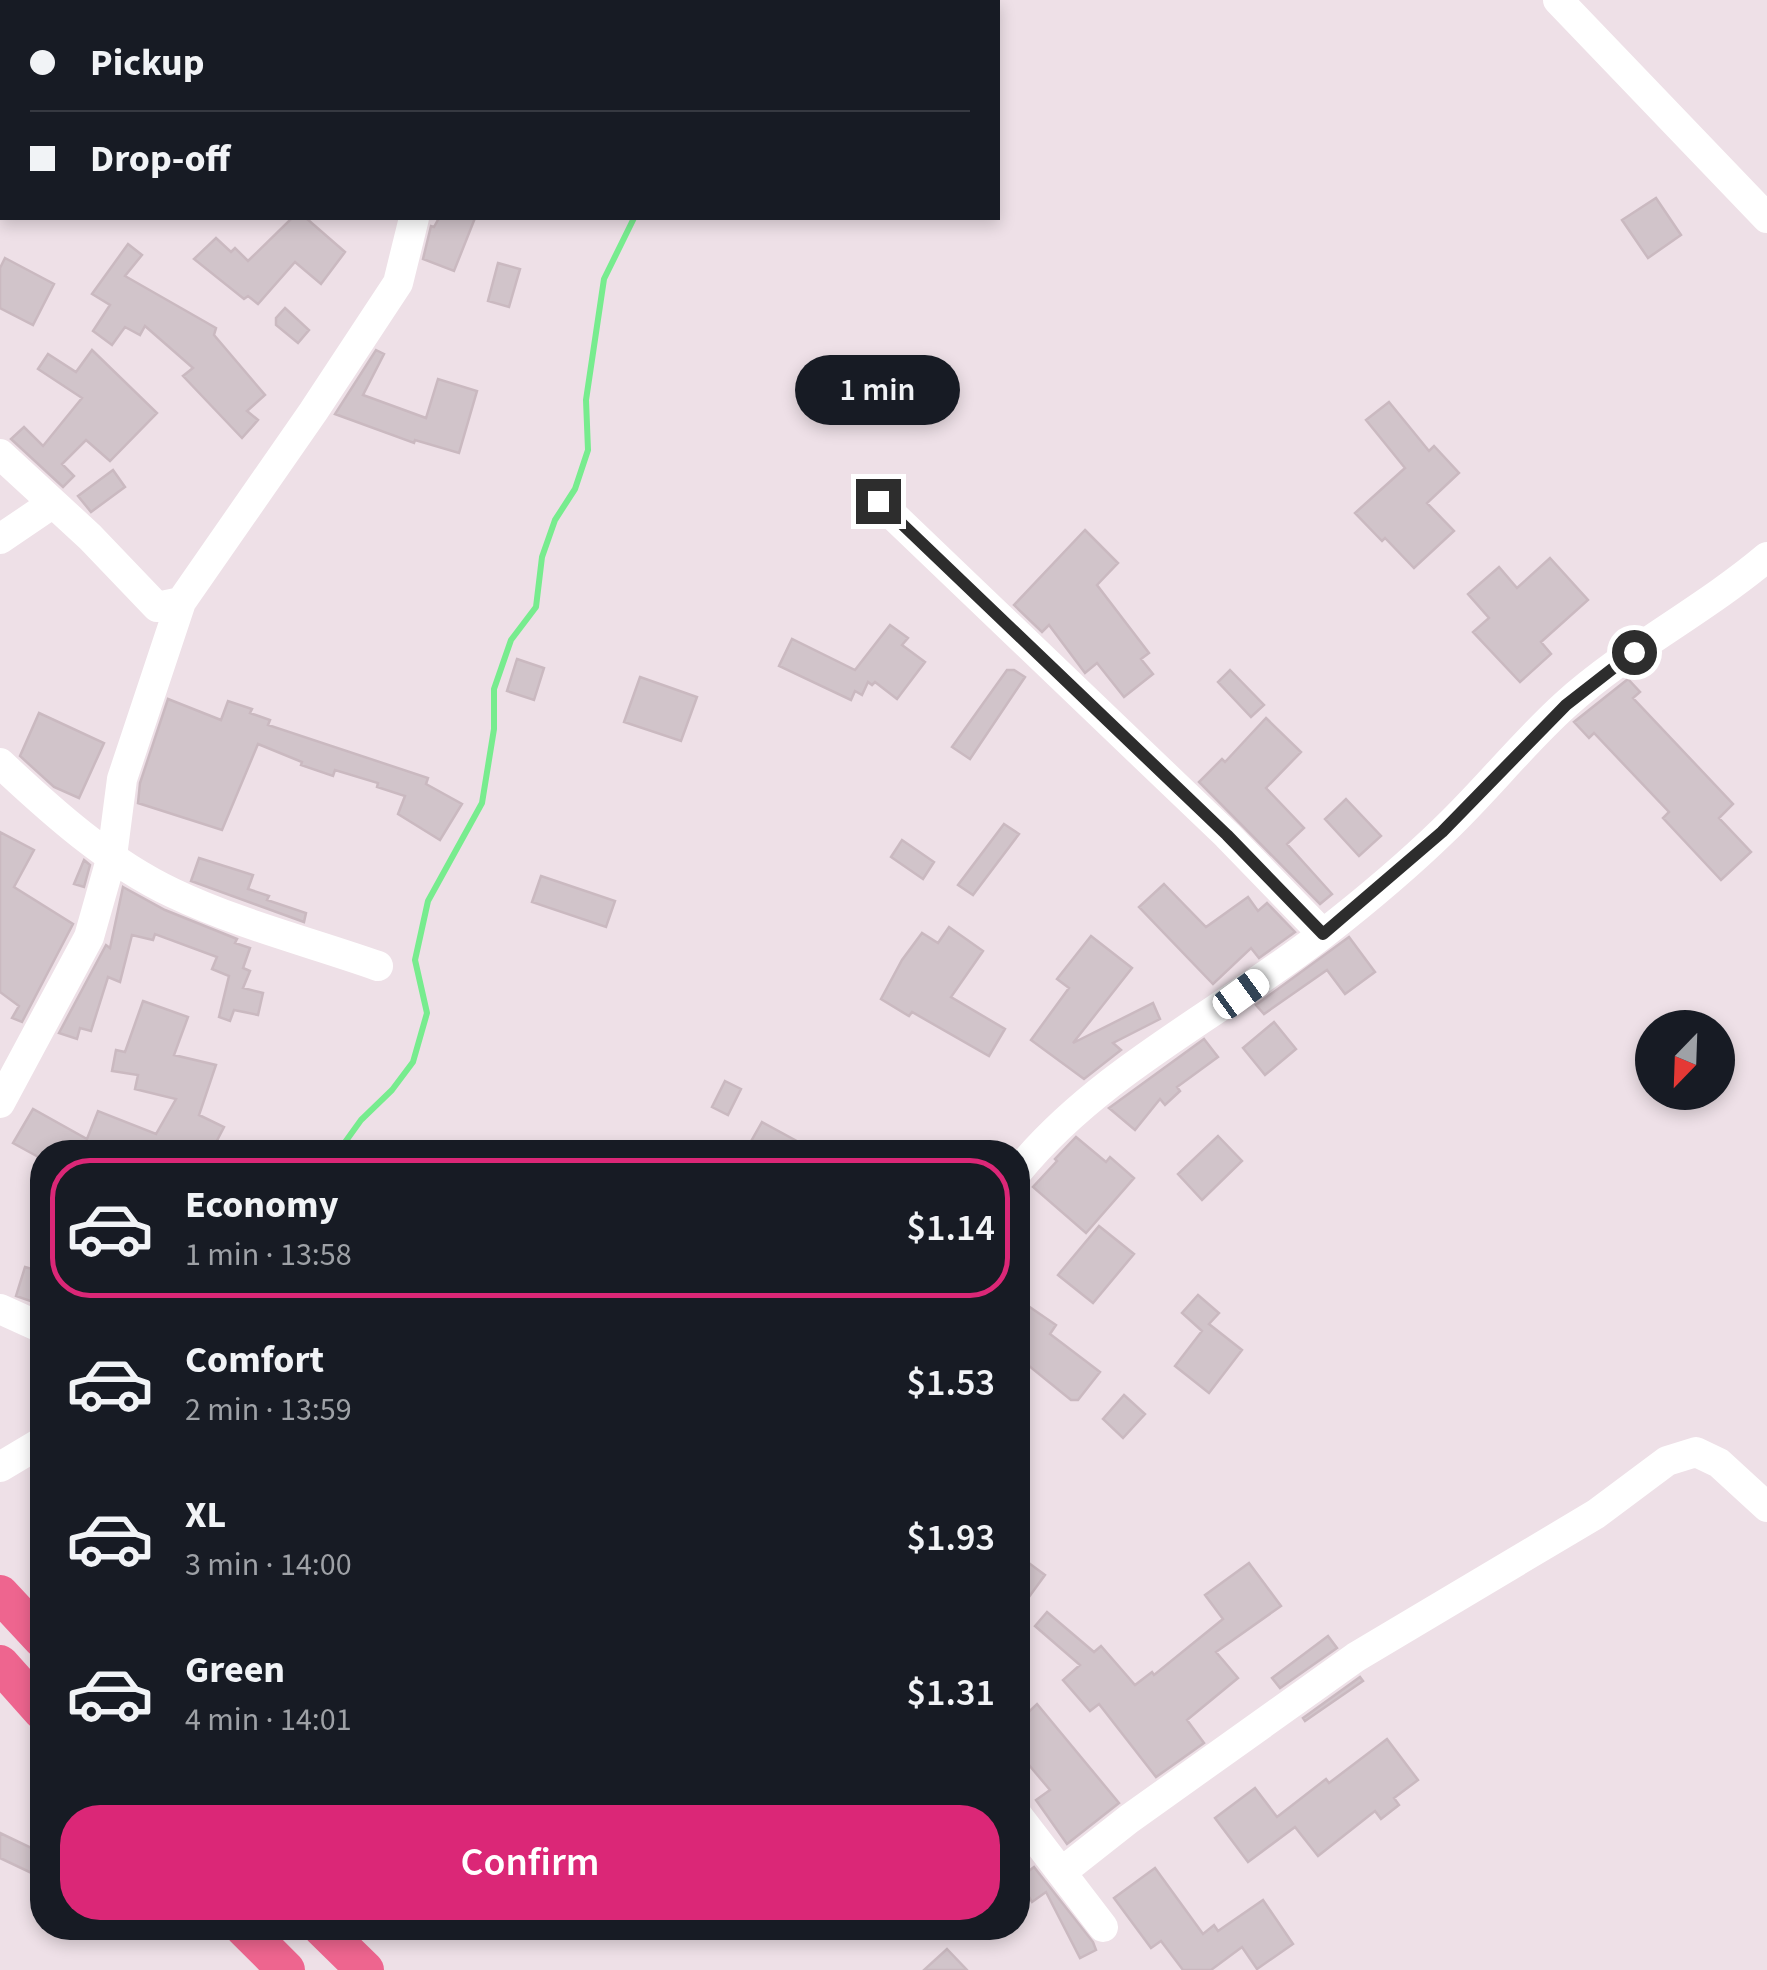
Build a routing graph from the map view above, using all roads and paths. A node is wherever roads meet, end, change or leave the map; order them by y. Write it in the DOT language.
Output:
graph roads {
  1 [pos="1558,0"];
  2 [pos="1767,218"];
  3 [pos="414,220"];
  4 [pos="0,454"];
  5 [pos="878,501"];
  6 [pos="53,503"];
  7 [pos="0,539"];
  8 [pos="1767,556"];
  9 [pos="181,602"];
  10 [pos="0,763"];
  11 [pos="112,856"];
  12 [pos="1323,934"];
  13 [pos="378,966"];
  14 [pos="0,1103"];
  15 [pos="1030,1156"];
  16 [pos="0,1309"];
  17 [pos="30,1323"];
  18 [pos="30,1449"];
  19 [pos="0,1467"];
  20 [pos="1767,1507"];
  21 [pos="0,1594"];
  22 [pos="30,1626"];
  23 [pos="0,1664"];
  24 [pos="30,1697"];
  25 [pos="1030,1831"];
  26 [pos="1063,1872"];
  27 [pos="1103,1927"];
  28 [pos="256,1940"];
  29 [pos="334,1940"];
  30 [pos="286,1970"];
  31 [pos="364,1970"];
  1 -- 2 [label="street"];
  3 -- 9 [label="street"];
  4 -- 6 [label="street"];
  5 -- 12 [label="street"];
  6 -- 7 [label="street"];
  6 -- 9 [label="street"];
  8 -- 12 [label="street"];
  9 -- 11 [label="street"];
  10 -- 11 [label="street"];
  11 -- 13 [label="street"];
  11 -- 14 [label="street"];
  12 -- 15 [label="street"];
  16 -- 17 [label="street"];
  18 -- 19 [label="street"];
  20 -- 26 [label="street"];
  21 -- 22 [label="main road"];
  23 -- 24 [label="main road"];
  25 -- 26 [label="street"];
  26 -- 27 [label="street"];
  28 -- 30 [label="main road"];
  29 -- 31 [label="main road"];
}
